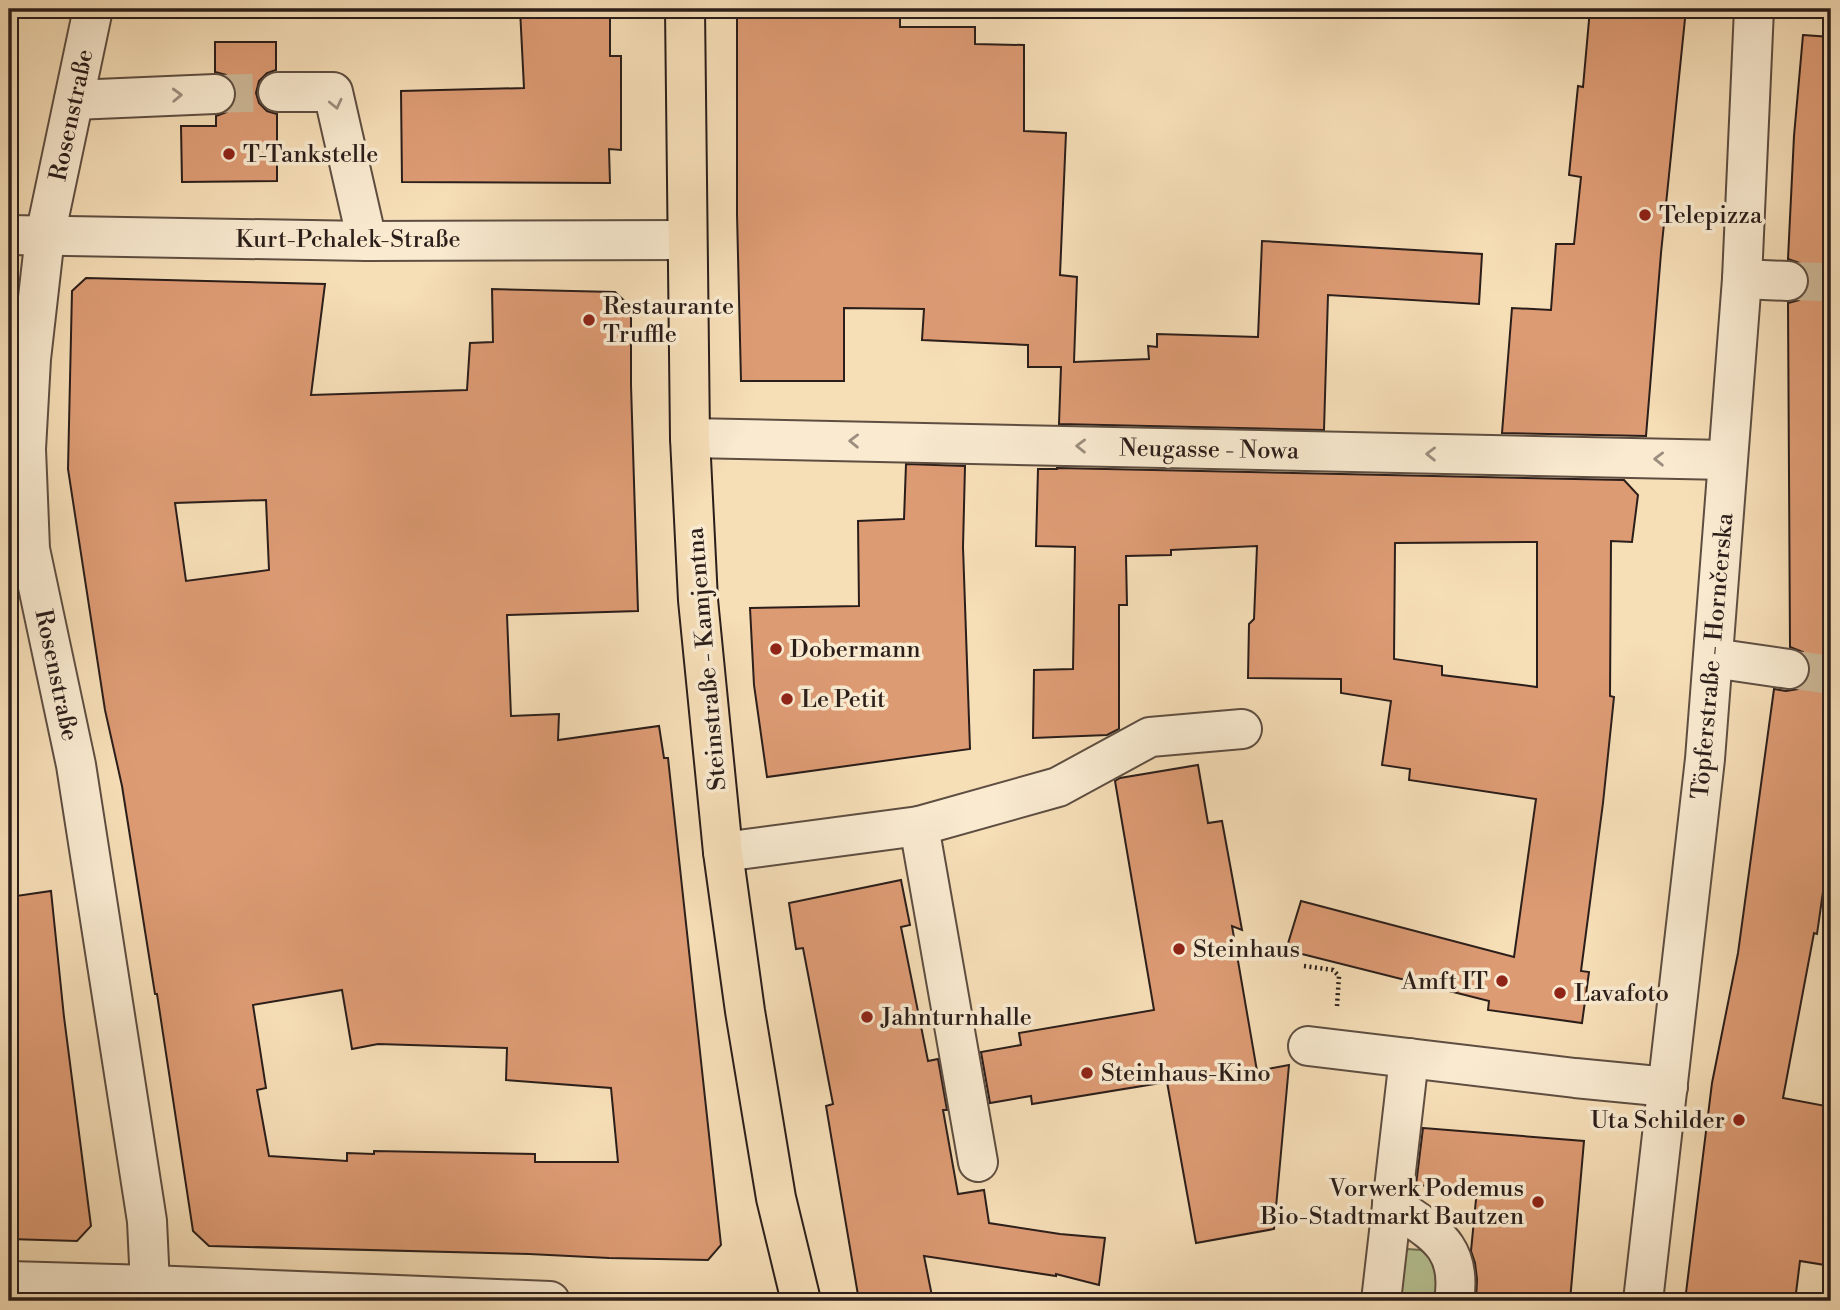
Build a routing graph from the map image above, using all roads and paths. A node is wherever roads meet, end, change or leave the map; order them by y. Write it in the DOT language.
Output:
graph roads {
  1 [pos="93,9"];
  2 [pos="685,9"];
  3 [pos="1754,9"];
  4 [pos="278,92"];
  5 [pos="215,94"];
  6 [pos="74,100"];
  7 [pos="27,235"];
  8 [pos="687,240"];
  9 [pos="367,241"];
  10 [pos="1742,279"];
  11 [pos="1788,281"];
  12 [pos="690,438"];
  13 [pos="1727,460"];
  14 [pos="1713,658"];
  15 [pos="1789,669"];
  16 [pos="1242,729"];
  17 [pos="919,826"];
  18 [pos="723,852"];
  19 [pos="1304,967"];
  20 [pos="1338,996"];
  21 [pos="1308,1046"];
  22 [pos="1409,1058"];
  23 [pos="1668,1087"];
  24 [pos="978,1162"];
  25 [pos="1392,1204"];
  26 [pos="9,1281"];
  27 [pos="150,1293"];
  28 [pos="550,1301"];
  29 [pos="801,1301"];
  30 [pos="1381,1301"];
  31 [pos="1454,1301"];
  32 [pos="1643,1301"];
  1 -- 6 [label="street, Rosenstraße"];
  2 -- 8 [label="main road, Steinstraße - Kamjentna"];
  3 -- 10 [label="street, Töpferstraße - Hornčerska"];
  4 -- 9 [label="street, one-way"];
  6 -- 5 [label="street, one-way"];
  6 -- 7 [label="street, Rosenstraße"];
  7 -- 9 [label="street, Kurt-Pchalek-Straße"];
  7 -- 27 [label="street, Rosenstraße"];
  8 -- 9 [label="street, Kurt-Pchalek-Straße"];
  8 -- 12 [label="main road, Steinstraße - Kamjentna"];
  10 -- 11 [label="street"];
  10 -- 13 [label="street, Töpferstraße - Hornčerska"];
  13 -- 12 [label="street, Neugasse - Nowa, one-way"];
  12 -- 18 [label="main road, Steinstraße - Kamjentna"];
  13 -- 14 [label="street, Töpferstraße - Hornčerska"];
  14 -- 15 [label="street"];
  14 -- 23 [label="street, Töpferstraße - Hornčerska"];
  16 -- 17 [label="street"];
  17 -- 18 [label="street"];
  17 -- 24 [label="street"];
  18 -- 29 [label="main road, Steinstraße - Kamjentna"];
  19 -- 20 [label="path"];
  21 -- 22 [label="street"];
  22 -- 23 [label="street"];
  22 -- 25 [label="street"];
  23 -- 32 [label="street, Töpferstraße - Hornčerska"];
  25 -- 30 [label="street"];
  25 -- 31 [label="street"];
  26 -- 27 [label="street"];
  27 -- 28 [label="street"];
}
